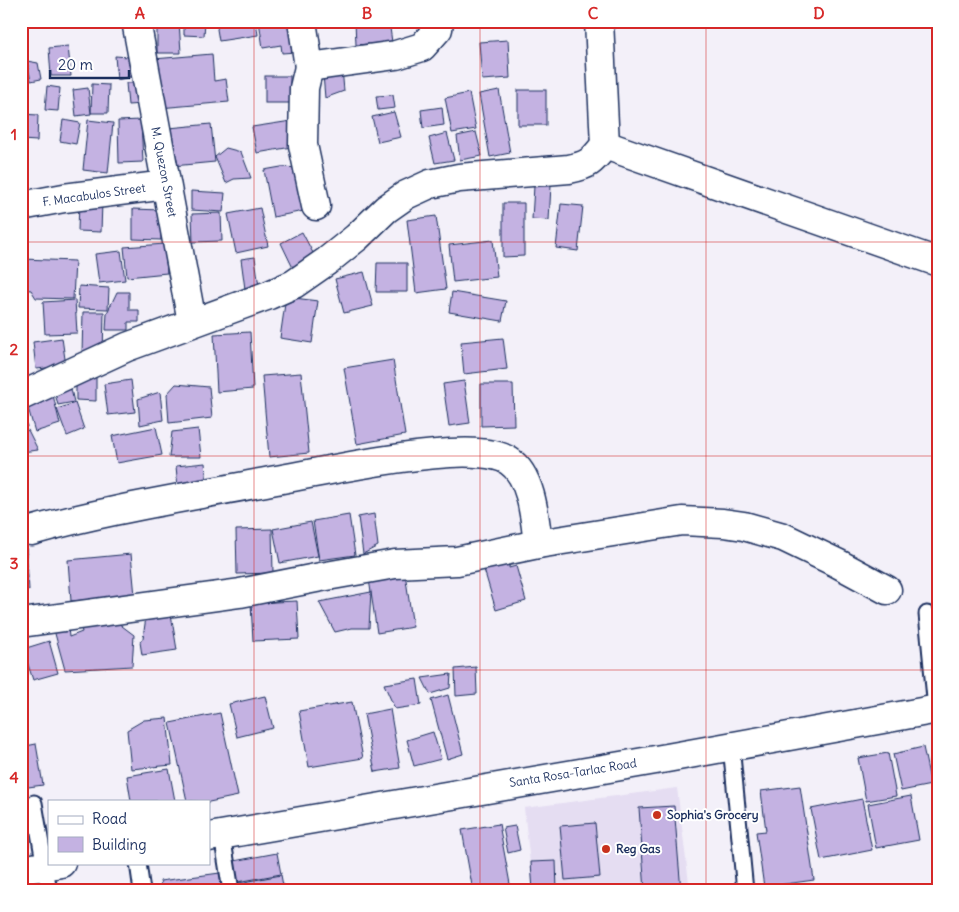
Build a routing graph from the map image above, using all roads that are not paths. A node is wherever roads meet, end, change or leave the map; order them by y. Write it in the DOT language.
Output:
graph roads {
  1 [pos="136,21"];
  2 [pos="302,21"];
  3 [pos="439,21"];
  4 [pos="599,21"];
  5 [pos="420,34"];
  6 [pos="309,66"];
  7 [pos="605,145"];
  8 [pos="166,185"];
  9 [pos="21,206"];
  10 [pos="316,206"];
  11 [pos="938,262"];
  12 [pos="192,322"];
  13 [pos="21,396"];
  14 [pos="31,531"];
  15 [pos="538,544"];
  16 [pos="887,590"];
  17 [pos="927,614"];
  18 [pos="21,623"];
  19 [pos="937,709"];
  20 [pos="731,745"];
  21 [pos="34,802"];
  22 [pos="215,836"];
  23 [pos="138,864"];
  24 [pos="44,873"];
  25 [pos="142,891"];
  26 [pos="231,891"];
  27 [pos="745,891"];
  1 -- 8 [label="main road, M. Quezon Street"];
  2 -- 6 [label="main road"];
  3 -- 5 [label="main road"];
  4 -- 7 [label="main road"];
  5 -- 6 [label="main road"];
  6 -- 10 [label="main road"];
  7 -- 11 [label="main road"];
  7 -- 12 [label="main road"];
  8 -- 9 [label="main road, F. Macabulos Street"];
  8 -- 12 [label="main road, M. Quezon Street"];
  12 -- 13 [label="main road"];
  14 -- 15 [label="main road"];
  15 -- 16 [label="main road"];
  15 -- 18 [label="main road"];
  17 -- 19 [label="lane"];
  19 -- 20 [label="main road, Santa Rosa-Tarlac Road"];
  20 -- 22 [label="main road, Santa Rosa-Tarlac Road"];
  20 -- 27 [label="lane"];
  21 -- 24 [label="lane"];
  22 -- 26 [label="lane"];
  23 -- 25 [label="lane"];
}
